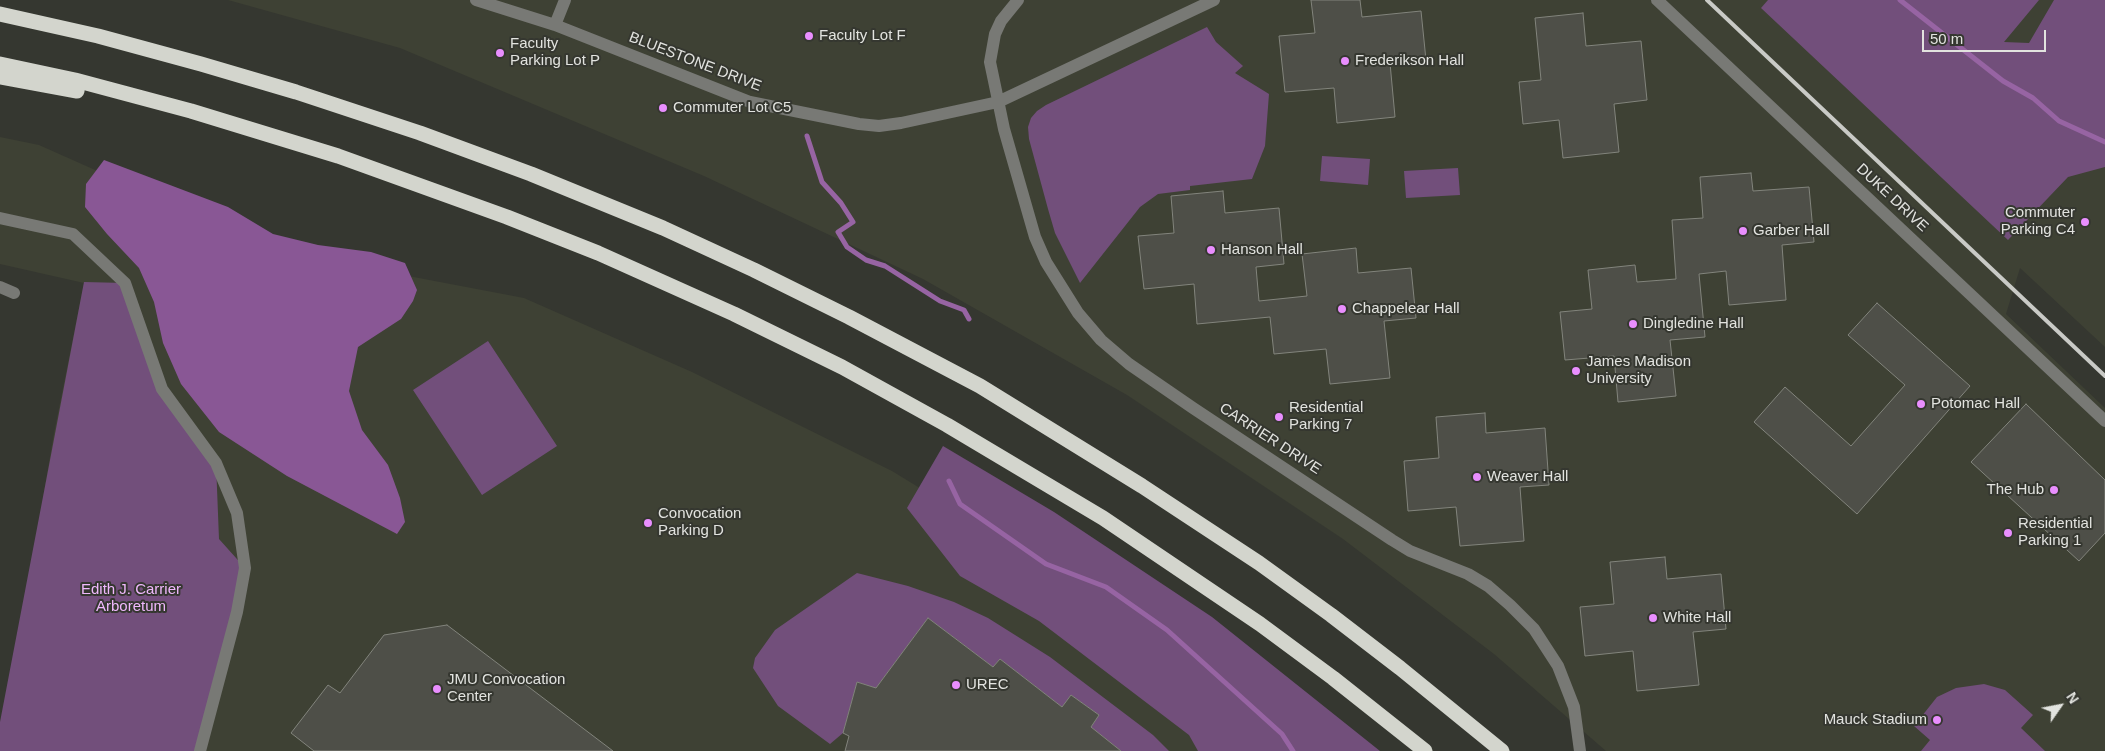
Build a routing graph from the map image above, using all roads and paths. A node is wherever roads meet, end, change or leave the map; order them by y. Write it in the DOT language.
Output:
graph roads {
  1 [pos="476,0"];
  2 [pos="565,0"];
  3 [pos="1018,0"];
  4 [pos="1214,0"];
  5 [pos="1657,0"];
  6 [pos="0,14"];
  7 [pos="555,26"];
  8 [pos="0,64"];
  9 [pos="0,77"];
  10 [pos="998,102"];
  11 [pos="191,111"];
  12 [pos="0,218"];
  13 [pos="0,287"];
  14 [pos="14,293"];
  15 [pos="2105,421"];
  16 [pos="1579,745"];
  17 [pos="200,751"];
  18 [pos="1425,751"];
  19 [pos="1502,751"];
  1 -- 7 [label="street, BLUESTONE DRIVE"];
  2 -- 7 [label="street"];
  3 -- 10 [label="street"];
  4 -- 10 [label="street, BLUESTONE DRIVE"];
  5 -- 15 [label="street, DUKE DRIVE"];
  6 -- 19 [label="highway"];
  7 -- 10 [label="street, BLUESTONE DRIVE"];
  8 -- 11 [label="highway"];
  9 -- 11 [label="highway"];
  10 -- 16 [label="street, CARRIER DRIVE"];
  11 -- 18 [label="highway"];
  12 -- 17 [label="street"];
  13 -- 14 [label="street"];
}
